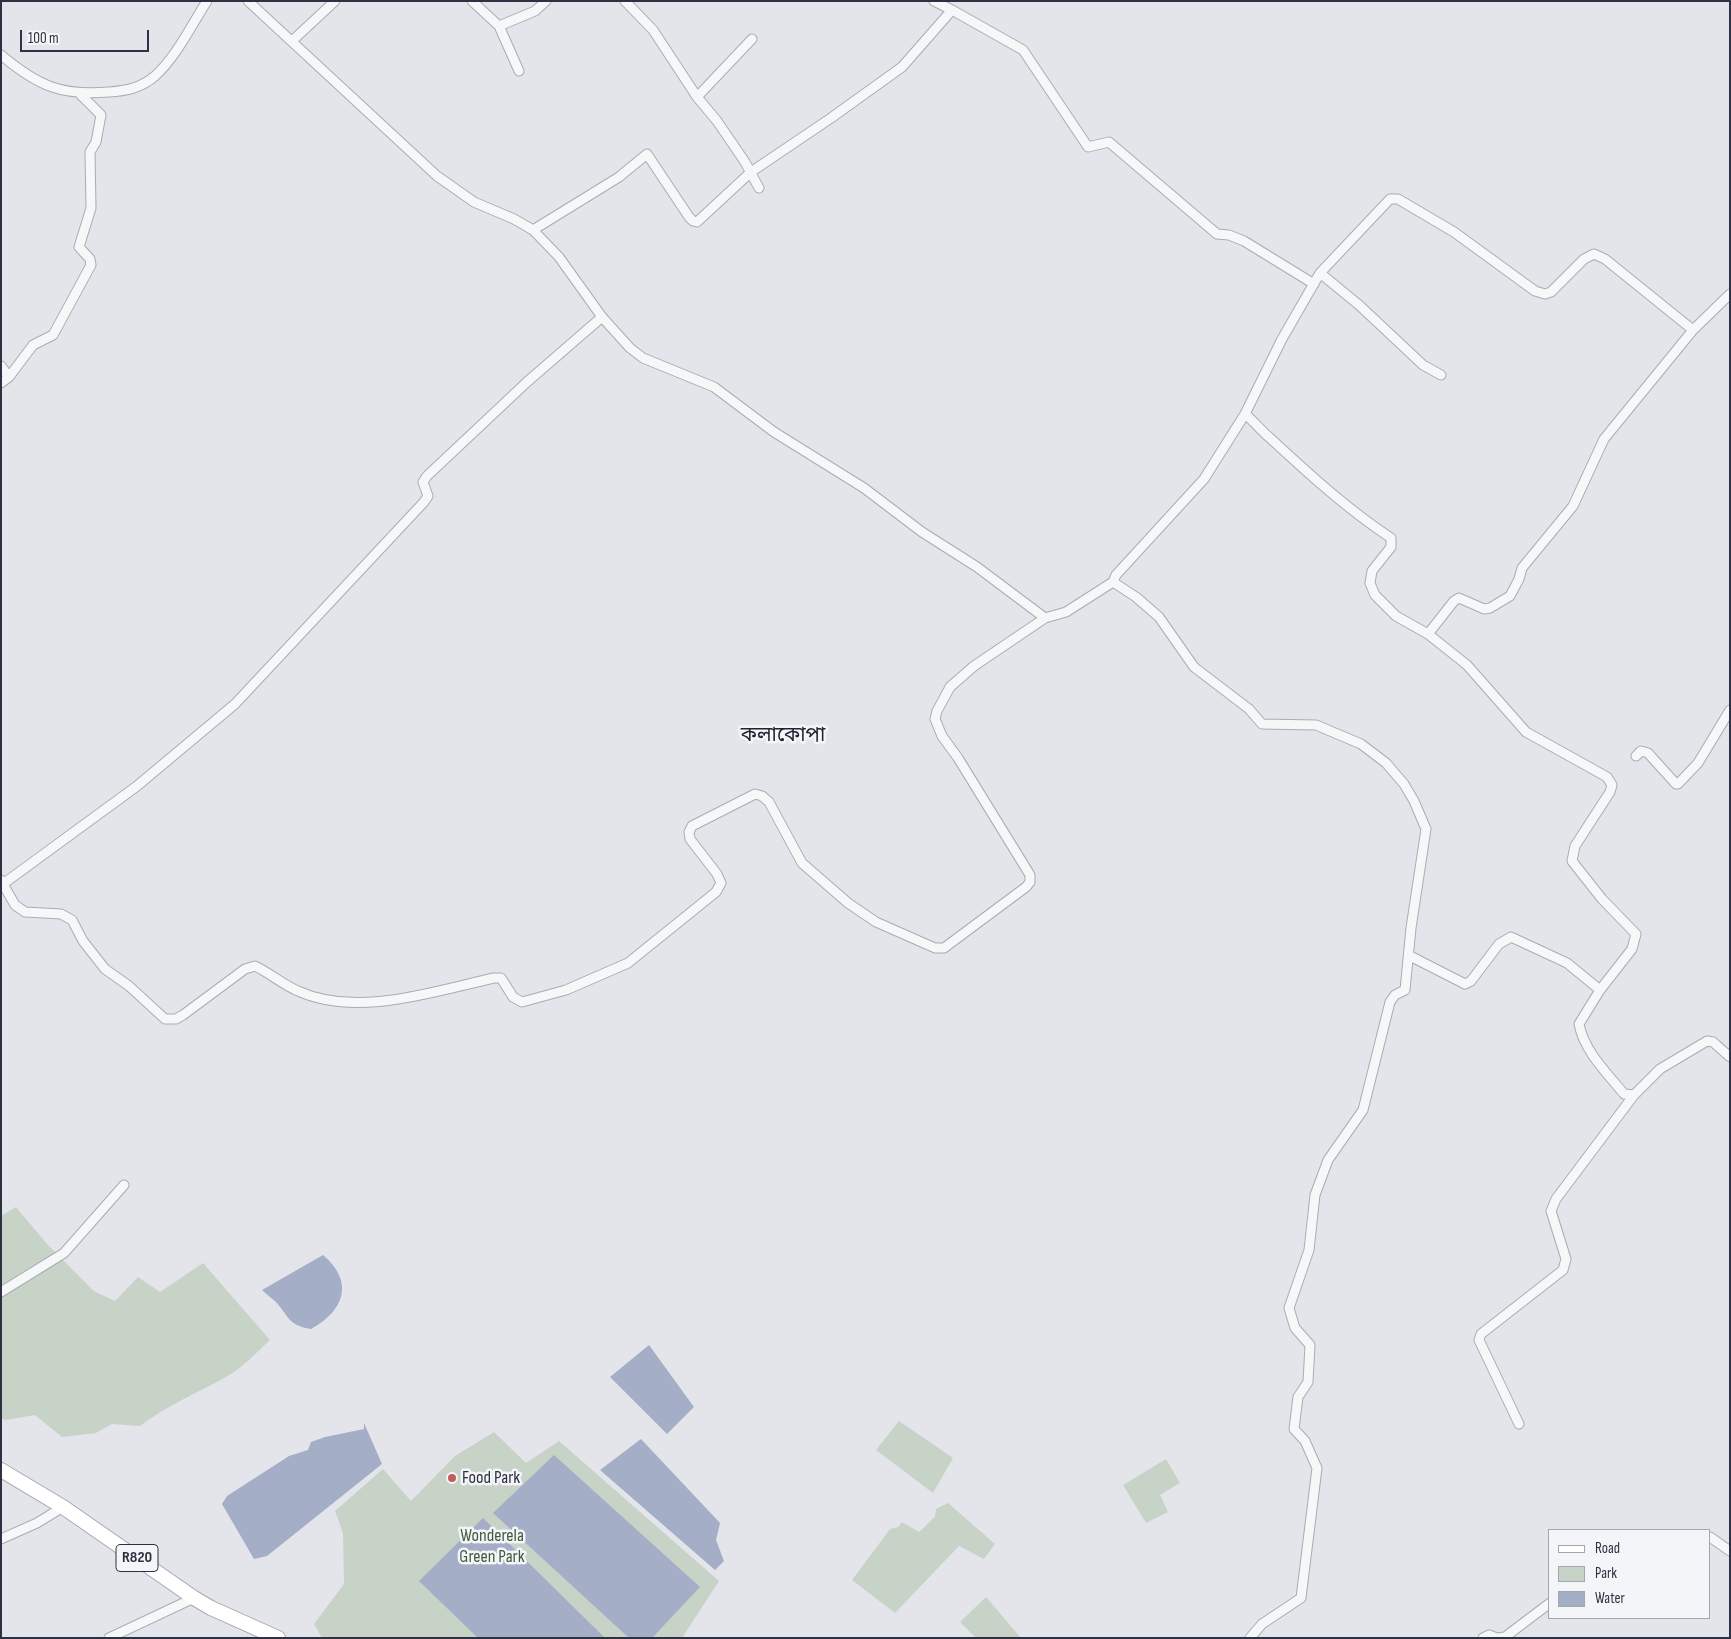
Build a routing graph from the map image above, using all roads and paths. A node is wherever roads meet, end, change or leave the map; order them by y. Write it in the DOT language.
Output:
graph roads {
  1 [pos="206,1"];
  2 [pos="248,1"];
  3 [pos="335,1"];
  4 [pos="472,1"];
  5 [pos="546,1"];
  6 [pos="625,1"];
  7 [pos="934,1"];
  8 [pos="952,10"];
  9 [pos="499,26"];
  10 [pos="752,39"];
  11 [pos="292,41"];
  12 [pos="1,55"];
  13 [pos="519,72"];
  14 [pos="80,94"];
  15 [pos="697,97"];
  16 [pos="751,172"];
  17 [pos="760,188"];
  18 [pos="533,230"];
  19 [pos="1320,273"];
  20 [pos="1314,284"];
  21 [pos="1730,294"];
  22 [pos="602,317"];
  23 [pos="1693,330"];
  24 [pos="1,366"];
  25 [pos="1442,375"];
  26 [pos="9,377"];
  27 [pos="1,383"];
  28 [pos="1245,414"];
  29 [pos="1113,582"];
  30 [pos="1045,618"];
  31 [pos="1428,634"];
  32 [pos="1730,710"];
  33 [pos="1636,756"];
  34 [pos="2,882"];
  35 [pos="1410,956"];
  36 [pos="1600,990"];
  37 [pos="1730,1057"];
  38 [pos="1634,1095"];
  39 [pos="124,1185"];
  40 [pos="1,1292"];
  41 [pos="1519,1424"];
  42 [pos="1,1470"];
  43 [pos="63,1508"];
  44 [pos="1711,1538"];
  45 [pos="1,1539"];
  46 [pos="1730,1552"];
  47 [pos="194,1598"];
  48 [pos="1548,1605"];
  49 [pos="109,1638"];
  50 [pos="278,1638"];
  51 [pos="1250,1638"];
  52 [pos="1483,1638"];
  53 [pos="1497,1638"];
  1 -- 14 [label="street"];
  2 -- 11 [label="street"];
  3 -- 11 [label="street"];
  4 -- 9 [label="street"];
  5 -- 9 [label="street"];
  6 -- 15 [label="street"];
  7 -- 8 [label="street"];
  8 -- 16 [label="street"];
  8 -- 20 [label="street"];
  9 -- 13 [label="street"];
  10 -- 15 [label="street"];
  11 -- 18 [label="street"];
  12 -- 14 [label="street"];
  14 -- 26 [label="street"];
  15 -- 16 [label="street"];
  16 -- 17 [label="street"];
  16 -- 18 [label="street"];
  18 -- 22 [label="street"];
  19 -- 20 [label="street"];
  19 -- 23 [label="street"];
  19 -- 25 [label="street"];
  20 -- 28 [label="street"];
  21 -- 23 [label="street"];
  22 -- 30 [label="street"];
  22 -- 34 [label="street"];
  23 -- 31 [label="street"];
  24 -- 26 [label="street"];
  26 -- 27 [label="street"];
  28 -- 29 [label="street"];
  28 -- 31 [label="street"];
  29 -- 30 [label="street"];
  29 -- 35 [label="street"];
  30 -- 34 [label="street"];
  31 -- 36 [label="street"];
  32 -- 33 [label="street"];
  35 -- 36 [label="street"];
  35 -- 51 [label="street"];
  36 -- 38 [label="street"];
  37 -- 38 [label="street"];
  38 -- 41 [label="street"];
  39 -- 40 [label="street"];
  42 -- 43 [label="main road, R820"];
  43 -- 45 [label="street"];
  43 -- 47 [label="main road, R820"];
  44 -- 46 [label="street"];
  47 -- 49 [label="street"];
  47 -- 50 [label="main road, R820"];
  48 -- 53 [label="street"];
  52 -- 53 [label="street"];
}
